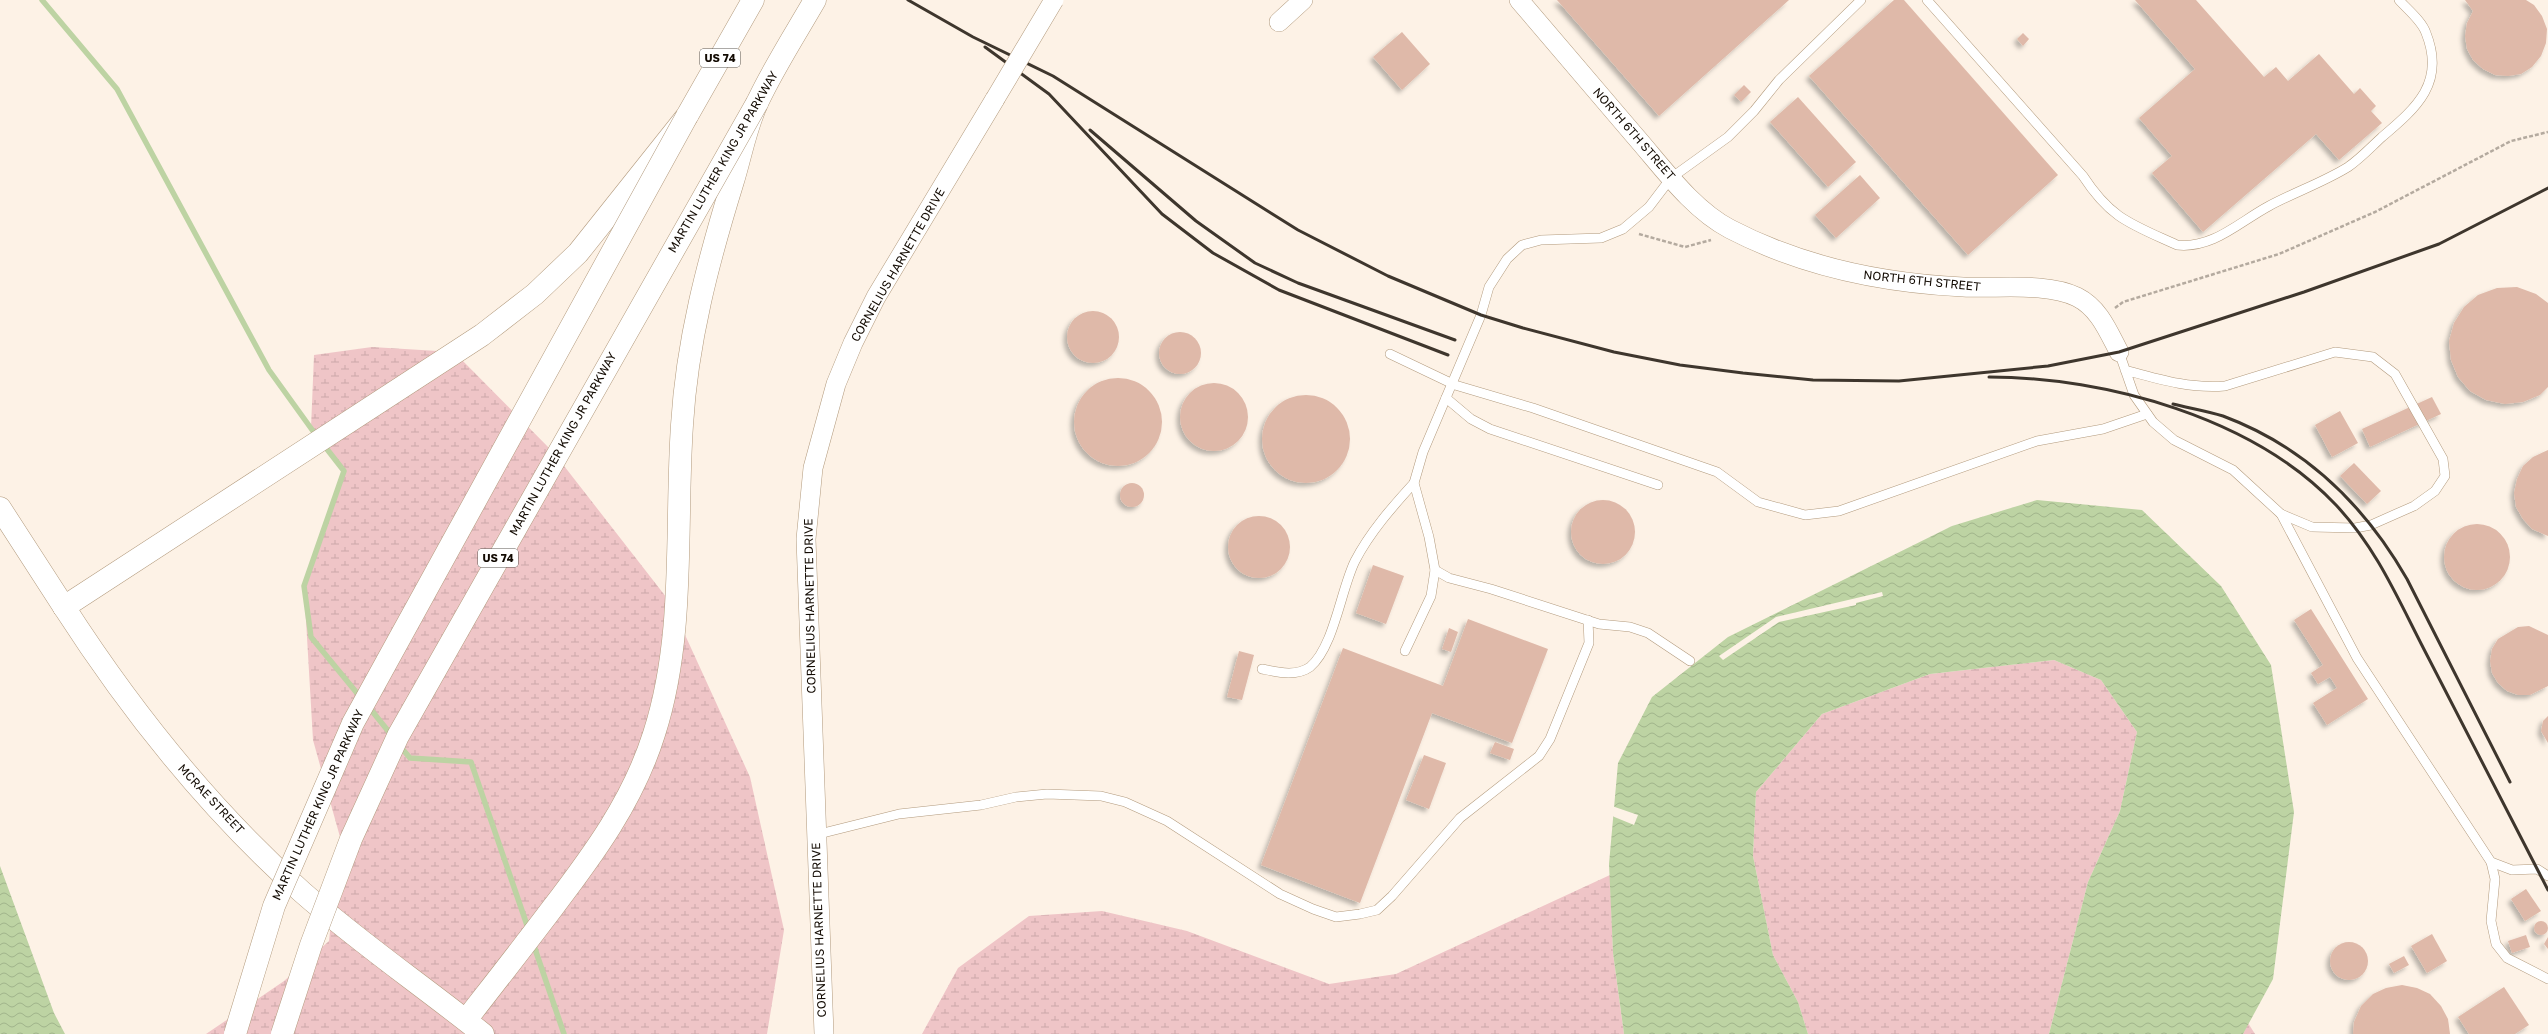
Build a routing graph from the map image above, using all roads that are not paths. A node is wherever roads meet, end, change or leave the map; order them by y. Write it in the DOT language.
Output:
graph roads {
  1 [pos="753,0"];
  2 [pos="815,0"];
  3 [pos="1054,0"];
  4 [pos="1303,0"];
  5 [pos="1519,0"];
  6 [pos="1861,0"];
  7 [pos="1927,0"];
  8 [pos="2399,0"];
  9 [pos="1279,22"];
  10 [pos="757,102"];
  11 [pos="687,116"];
  12 [pos="1671,178"];
  13 [pos="1390,354"];
  14 [pos="2122,361"];
  15 [pos="1452,383"];
  16 [pos="1446,398"];
  17 [pos="2147,414"];
  18 [pos="1414,483"];
  19 [pos="1658,485"];
  20 [pos="0,508"];
  21 [pos="2281,514"];
  22 [pos="1435,570"];
  23 [pos="64,607"];
  24 [pos="1588,620"];
  25 [pos="1405,651"];
  26 [pos="1690,661"];
  27 [pos="1262,669"];
  28 [pos="815,835"];
  29 [pos="2490,862"];
  30 [pos="2548,876"];
  31 [pos="2548,979"];
  32 [pos="466,1020"];
  33 [pos="235,1034"];
  34 [pos="282,1034"];
  35 [pos="483,1034"];
  36 [pos="824,1034"];
  1 -- 11 [label="main road, MARTIN LUTHER KING JR PARKWAY / US 74"];
  2 -- 10 [label="main road, MARTIN LUTHER KING JR PARKWAY / US 74"];
  3 -- 28 [label="street, CORNELIUS HARNETTE DRIVE, bridge"];
  4 -- 9 [label="street"];
  5 -- 12 [label="street, NORTH 6TH STREET"];
  6 -- 12 [label="lane"];
  7 -- 8 [label="lane"];
  10 -- 32 [label="main road, bridge"];
  10 -- 34 [label="main road, MARTIN LUTHER KING JR PARKWAY / US 74, bridge"];
  11 -- 23 [label="main road, bridge"];
  11 -- 33 [label="main road, MARTIN LUTHER KING JR PARKWAY / US 74, bridge"];
  12 -- 14 [label="street, NORTH 6TH STREET"];
  12 -- 15 [label="lane"];
  13 -- 15 [label="lane"];
  14 -- 17 [label="lane, NORTH 6TH STREET"];
  14 -- 21 [label="lane"];
  15 -- 16 [label="lane"];
  15 -- 17 [label="lane"];
  16 -- 18 [label="lane"];
  16 -- 19 [label="lane"];
  17 -- 21 [label="lane, NORTH 6TH STREET"];
  18 -- 22 [label="lane"];
  18 -- 27 [label="lane"];
  20 -- 23 [label="main road, MCRAE STREET"];
  21 -- 29 [label="lane"];
  22 -- 24 [label="lane"];
  22 -- 25 [label="lane"];
  23 -- 32 [label="main road, MCRAE STREET, bridge"];
  24 -- 26 [label="lane"];
  24 -- 28 [label="lane"];
  28 -- 36 [label="street, CORNELIUS HARNETTE DRIVE"];
  29 -- 30 [label="lane"];
  29 -- 31 [label="lane"];
  32 -- 35 [label="main road, MCRAE STREET"];
}
